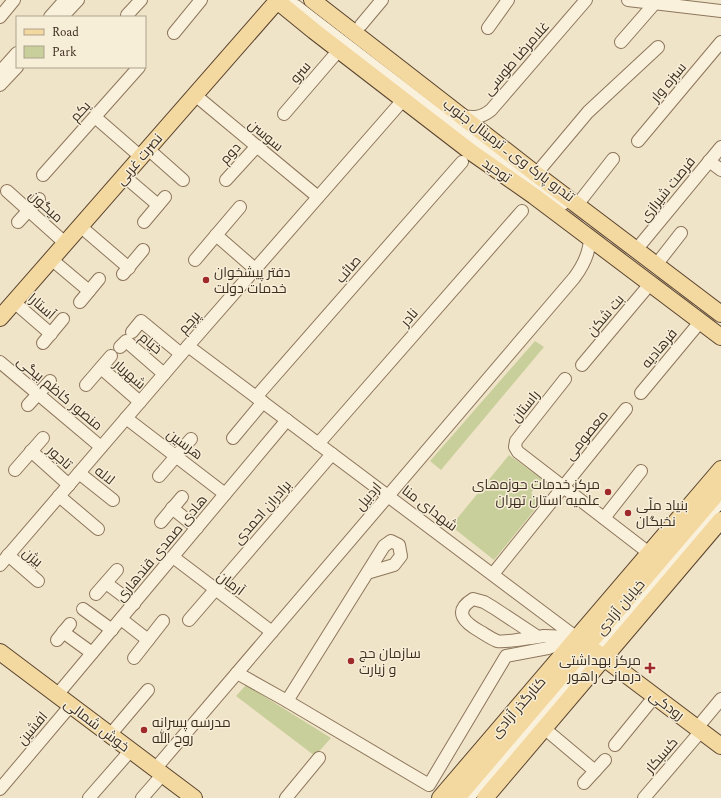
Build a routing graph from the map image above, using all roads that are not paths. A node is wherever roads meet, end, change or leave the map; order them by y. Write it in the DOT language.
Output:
graph roads {
  1 [pos="14,0"];
  2 [pos="65,0"];
  3 [pos="78,0"];
  4 [pos="141,0"];
  5 [pos="201,0"];
  6 [pos="277,0"];
  7 [pos="300,0"];
  8 [pos="382,0"];
  9 [pos="508,0"];
  10 [pos="586,0"];
  11 [pos="628,0"];
  12 [pos="314,2"];
  13 [pos="669,2"];
  14 [pos="655,3"];
  15 [pos="721,11"];
  16 [pos="127,15"];
  17 [pos="51,16"];
  18 [pos="63,16"];
  19 [pos="0,17"];
  20 [pos="361,26"];
  21 [pos="488,28"];
  22 [pos="174,33"];
  23 [pos="621,42"];
  24 [pos="721,42"];
  25 [pos="658,46"];
  26 [pos="339,50"];
  27 [pos="16,54"];
  28 [pos="16,68"];
  29 [pos="138,68"];
  30 [pos="0,72"];
  31 [pos="0,85"];
  32 [pos="195,95"];
  33 [pos="403,100"];
  34 [pos="284,114"];
  35 [pos="460,116"];
  36 [pos="95,117"];
  37 [pos="638,142"];
  38 [pos="257,146"];
  39 [pos="721,147"];
  40 [pos="144,153"];
  41 [pos="613,158"];
  42 [pos="710,161"];
  43 [pos="462,162"];
  44 [pos="721,170"];
  45 [pos="536,174"];
  46 [pos="43,175"];
  47 [pos="124,176"];
  48 [pos="183,180"];
  49 [pos="226,180"];
  50 [pos="7,191"];
  51 [pos="318,198"];
  52 [pos="39,199"];
  53 [pos="577,205"];
  54 [pos="240,207"];
  55 [pos="29,210"];
  56 [pos="522,211"];
  57 [pos="18,222"];
  58 [pos="144,222"];
  59 [pos="80,226"];
  60 [pos="682,233"];
  61 [pos="216,236"];
  62 [pos="590,237"];
  63 [pos="65,243"];
  64 [pos="143,250"];
  65 [pos="630,257"];
  66 [pos="51,259"];
  67 [pos="195,260"];
  68 [pos="656,265"];
  69 [pos="255,269"];
  70 [pos="99,279"];
  71 [pos="650,284"];
  72 [pos="89,291"];
  73 [pos="14,302"];
  74 [pos="80,302"];
  75 [pos="720,312"];
  76 [pos="0,316"];
  77 [pos="63,319"];
  78 [pos="700,322"];
  79 [pos="721,328"];
  80 [pos="132,332"];
  81 [pos="51,334"];
  82 [pos="721,337"];
  83 [pos="42,343"];
  84 [pos="120,347"];
  85 [pos="184,350"];
  86 [pos="111,356"];
  87 [pos="0,362"];
  88 [pos="582,365"];
  89 [pos="101,368"];
  90 [pos="164,374"];
  91 [pos="565,379"];
  92 [pos="50,381"];
  93 [pos="86,385"];
  94 [pos="641,393"];
  95 [pos="38,394"];
  96 [pos="260,400"];
  97 [pos="140,402"];
  98 [pos="28,405"];
  99 [pos="626,409"];
  100 [pos="126,418"];
  101 [pos="287,420"];
  102 [pos="43,438"];
  103 [pos="232,438"];
  104 [pos="191,439"];
  105 [pos="318,444"];
  106 [pos="101,447"];
  107 [pos="31,451"];
  108 [pos="332,454"];
  109 [pos="176,457"];
  110 [pos="721,469"];
  111 [pos="15,470"];
  112 [pos="641,471"];
  113 [pos="79,473"];
  114 [pos="159,476"];
  115 [pos="69,484"];
  116 [pos="563,487"];
  117 [pos="721,489"];
  118 [pos="225,494"];
  119 [pos="59,496"];
  120 [pos="388,496"];
  121 [pos="182,497"];
  122 [pos="113,500"];
  123 [pos="721,501"];
  124 [pos="172,508"];
  125 [pos="721,510"];
  126 [pos="604,518"];
  127 [pos="721,520"];
  128 [pos="161,522"];
  129 [pos="197,528"];
  130 [pos="98,529"];
  131 [pos="721,534"];
  132 [pos="649,553"];
  133 [pos="8,555"];
  134 [pos="173,557"];
  135 [pos="0,565"];
  136 [pos="117,570"];
  137 [pos="367,573"];
  138 [pos="493,574"];
  139 [pos="38,581"];
  140 [pos="106,583"];
  141 [pos="216,589"];
  142 [pos="96,594"];
  143 [pos="134,604"];
  144 [pos="83,609"];
  145 [pos="121,619"];
  146 [pos="189,620"];
  147 [pos="163,621"];
  148 [pos="112,630"];
  149 [pos="63,632"];
  150 [pos="272,632"];
  151 [pos="538,637"];
  152 [pos="148,640"];
  153 [pos="498,642"];
  154 [pos="596,651"];
  155 [pos="0,652"];
  156 [pos="92,653"];
  157 [pos="506,656"];
  158 [pos="134,658"];
  159 [pos="237,673"];
  160 [pos="148,690"];
  161 [pos="57,695"];
  162 [pos="655,696"];
  163 [pos="721,699"];
  164 [pos="287,701"];
  165 [pos="71,705"];
  166 [pos="699,729"];
  167 [pos="552,734"];
  168 [pos="110,735"];
  169 [pos="615,745"];
  170 [pos="721,746"];
  171 [pos="131,750"];
  172 [pos="319,758"];
  173 [pos="605,760"];
  174 [pos="595,771"];
  175 [pos="159,772"];
  176 [pos="584,783"];
  177 [pos="0,789"];
  178 [pos="647,797"];
  179 [pos="89,798"];
  180 [pos="142,798"];
  181 [pos="194,798"];
  182 [pos="286,798"];
  183 [pos="440,798"];
  184 [pos="457,798"];
  185 [pos="468,798"];
  186 [pos="475,798"];
  187 [pos="485,798"];
  188 [pos="498,798"];
  1 -- 19 [label="street"];
  2 -- 17 [label="street"];
  3 -- 18 [label="street"];
  4 -- 16 [label="street"];
  5 -- 22 [label="street"];
  6 -- 26 [label="main road, توحید"];
  6 -- 32 [label="main road, نصرت غربی"];
  6 -- 65 [label="street, تندرو پارک وی ـ ترمینال جنوب"];
  7 -- 65 [label="street"];
  8 -- 20 [label="street"];
  9 -- 21 [label="street"];
  10 -- 35 [label="street, غلامرضا طوسی"];
  11 -- 14 [label="street"];
  12 -- 35 [label="main road, توحید"];
  13 -- 14 [label="street"];
  13 -- 15 [label="street"];
  14 -- 23 [label="street"];
  24 -- 37 [label="street, سبزه‌ وار"];
  25 -- 45 [label="street"];
  26 -- 33 [label="main road, توحید"];
  26 -- 34 [label="street, سرو"];
  27 -- 30 [label="street"];
  28 -- 31 [label="street"];
  29 -- 36 [label="street, یکم"];
  32 -- 38 [label="street, سوسن"];
  32 -- 40 [label="main road, نصرت غربی"];
  33 -- 51 [label="street, پرچم"];
  33 -- 62 [label="main road, توحید"];
  35 -- 45 [label="main road, توحید"];
  36 -- 40 [label="street"];
  36 -- 46 [label="street, یکم"];
  38 -- 49 [label="street, دوم"];
  38 -- 51 [label="street, سوسن"];
  39 -- 42 [label="street, فرصت شیرازی"];
  40 -- 47 [label="main road, نصرت غربی"];
  40 -- 48 [label="street"];
  41 -- 53 [label="street"];
  42 -- 44 [label="street"];
  42 -- 65 [label="street, فرصت شیرازی"];
  43 -- 96 [label="street, صائب"];
  45 -- 53 [label="main road, توحید"];
  47 -- 58 [label="street"];
  47 -- 59 [label="main road, نصرت غربی"];
  50 -- 55 [label="street, میگون"];
  51 -- 69 [label="street, پرچم"];
  52 -- 55 [label="street"];
  53 -- 65 [label="main road, توحید"];
  54 -- 61 [label="street"];
  55 -- 57 [label="street"];
  55 -- 63 [label="street, میگون"];
  56 -- 105 [label="street, نادر"];
  59 -- 63 [label="main road, نصرت غربی"];
  59 -- 64 [label="street"];
  60 -- 68 [label="street"];
  61 -- 67 [label="street"];
  61 -- 69 [label="street"];
  62 -- 65 [label="main road, توحید"];
  62 -- 120 [label="street, اردبیل"];
  63 -- 66 [label="main road, نصرت غربی"];
  65 -- 68 [label="main road, توحید"];
  65 -- 71 [label="main road, توحید"];
  65 -- 75 [label="street"];
  65 -- 79 [label="street, تندرو پارک وی ـ ترمینال جنوب"];
  66 -- 72 [label="street"];
  66 -- 73 [label="main road, نصرت غربی"];
  68 -- 75 [label="main road, توحید"];
  69 -- 85 [label="street, پرچم"];
  70 -- 72 [label="street"];
  71 -- 78 [label="main road, توحید"];
  71 -- 88 [label="street, بت شکن"];
  72 -- 74 [label="street"];
  73 -- 76 [label="main road, نصرت غربی"];
  73 -- 81 [label="street, آستارا"];
  77 -- 81 [label="street"];
  78 -- 82 [label="main road, توحید"];
  78 -- 94 [label="street, فرهادیه"];
  80 -- 85 [label="street, شهدای منا"];
  81 -- 83 [label="street"];
  84 -- 90 [label="street, خیام"];
  85 -- 90 [label="street, پرچم"];
  85 -- 96 [label="street, شهدای منا"];
  86 -- 89 [label="street"];
  87 -- 95 [label="street, منصور کاظم بیگی"];
  89 -- 93 [label="street"];
  89 -- 97 [label="street, شهریار"];
  90 -- 97 [label="street, پرچم"];
  91 -- 116 [label="street, راستان"];
  92 -- 95 [label="street"];
  95 -- 98 [label="street"];
  95 -- 106 [label="street, منصور کاظم بیگی"];
  96 -- 101 [label="street, شهدای منا"];
  96 -- 103 [label="street, صائب"];
  97 -- 100 [label="street, پرچم"];
  99 -- 116 [label="street, معصومی"];
  100 -- 106 [label="street, پرچم"];
  100 -- 109 [label="street, هرسین"];
  101 -- 105 [label="street, شهدای منا"];
  101 -- 118 [label="street, هادی صمدی قندهاری"];
  102 -- 107 [label="street"];
  104 -- 109 [label="street"];
  105 -- 108 [label="street, شهدای منا"];
  106 -- 113 [label="street, پرچم"];
  107 -- 111 [label="street"];
  107 -- 115 [label="street, تاجور"];
  108 -- 120 [label="street, شهدای منا"];
  108 -- 141 [label="street, برادران احمدی"];
  109 -- 114 [label="street"];
  109 -- 118 [label="street, هرسین"];
  110 -- 132 [label="main road, کنارگذر آزادی"];
  112 -- 126 [label="street"];
  113 -- 115 [label="street, پرچم"];
  113 -- 122 [label="street, لاله"];
  115 -- 119 [label="street, پرچم"];
  116 -- 126 [label="street"];
  116 -- 138 [label="street, معصومی"];
  117 -- 154 [label="main road, خیابان آزادی"];
  118 -- 129 [label="street, هادی صمدی قندهاری"];
  119 -- 130 [label="street"];
  119 -- 133 [label="street, پرچم"];
  120 -- 138 [label="street, شهدای منا"];
  120 -- 150 [label="street, اردبیل"];
  121 -- 124 [label="street"];
  123 -- 154 [label="street"];
  124 -- 128 [label="street"];
  124 -- 129 [label="street"];
  125 -- 154 [label="street"];
  126 -- 132 [label="street"];
  127 -- 154 [label="main road, خیابان آزادی"];
  129 -- 134 [label="street, هادی صمدی قندهاری"];
  131 -- 154 [label="main road, کنارگذر آزادی"];
  132 -- 154 [label="main road, کنارگذر آزادی"];
  133 -- 135 [label="street, پرچم"];
  133 -- 139 [label="street, بیژن"];
  134 -- 141 [label="street, آرمان"];
  134 -- 143 [label="street, هادی صمدی قندهاری"];
  136 -- 140 [label="street"];
  137 -- 164 [label="street"];
  138 -- 154 [label="street, شهدای منا"];
  140 -- 142 [label="street"];
  140 -- 143 [label="street"];
  141 -- 146 [label="street, برادران احمدی"];
  141 -- 150 [label="street, آرمان"];
  143 -- 145 [label="street, هادی صمدی قندهاری"];
  144 -- 148 [label="street"];
  145 -- 148 [label="street, هادی صمدی قندهاری"];
  145 -- 152 [label="street"];
  147 -- 152 [label="street"];
  148 -- 156 [label="street, هادی صمدی قندهاری"];
  149 -- 156 [label="street"];
  150 -- 159 [label="street, اردبیل"];
  151 -- 153 [label="street"];
  151 -- 153 [label="street"];
  151 -- 154 [label="street"];
  152 -- 158 [label="street"];
  153 -- 157 [label="street"];
  154 -- 157 [label="street"];
  154 -- 162 [label="main road, رودکی"];
  154 -- 167 [label="main road, کنارگذر آزادی"];
  154 -- 183 [label="main road, کنارگذر آزادی"];
  154 -- 184 [label="main road, خیابان آزادی"];
  154 -- 185 [label="street"];
  154 -- 186 [label="street"];
  154 -- 187 [label="main road, خیابان آزادی"];
  155 -- 161 [label="main road, خوش شمالی"];
  156 -- 161 [label="street, هادی صمدی قندهاری"];
  157 -- 164 [label="street"];
  159 -- 164 [label="street"];
  159 -- 175 [label="street, اردبیل"];
  160 -- 168 [label="street"];
  161 -- 165 [label="main road, خوش شمالی"];
  162 -- 166 [label="main road, رودکی"];
  162 -- 169 [label="street"];
  163 -- 166 [label="street, کسبکار"];
  165 -- 168 [label="main road, خوش شمالی"];
  165 -- 177 [label="street, افشین"];
  166 -- 170 [label="main road, رودکی"];
  166 -- 178 [label="street, کسبکار"];
  167 -- 174 [label="street"];
  167 -- 188 [label="main road, کنارگذر آزادی"];
  168 -- 171 [label="main road, خوش شمالی"];
  171 -- 175 [label="main road, خوش شمالی"];
  171 -- 179 [label="street"];
  172 -- 182 [label="street"];
  173 -- 174 [label="street"];
  174 -- 176 [label="street"];
  175 -- 180 [label="street, اردبیل"];
  175 -- 181 [label="main road, خوش شمالی"];
}
